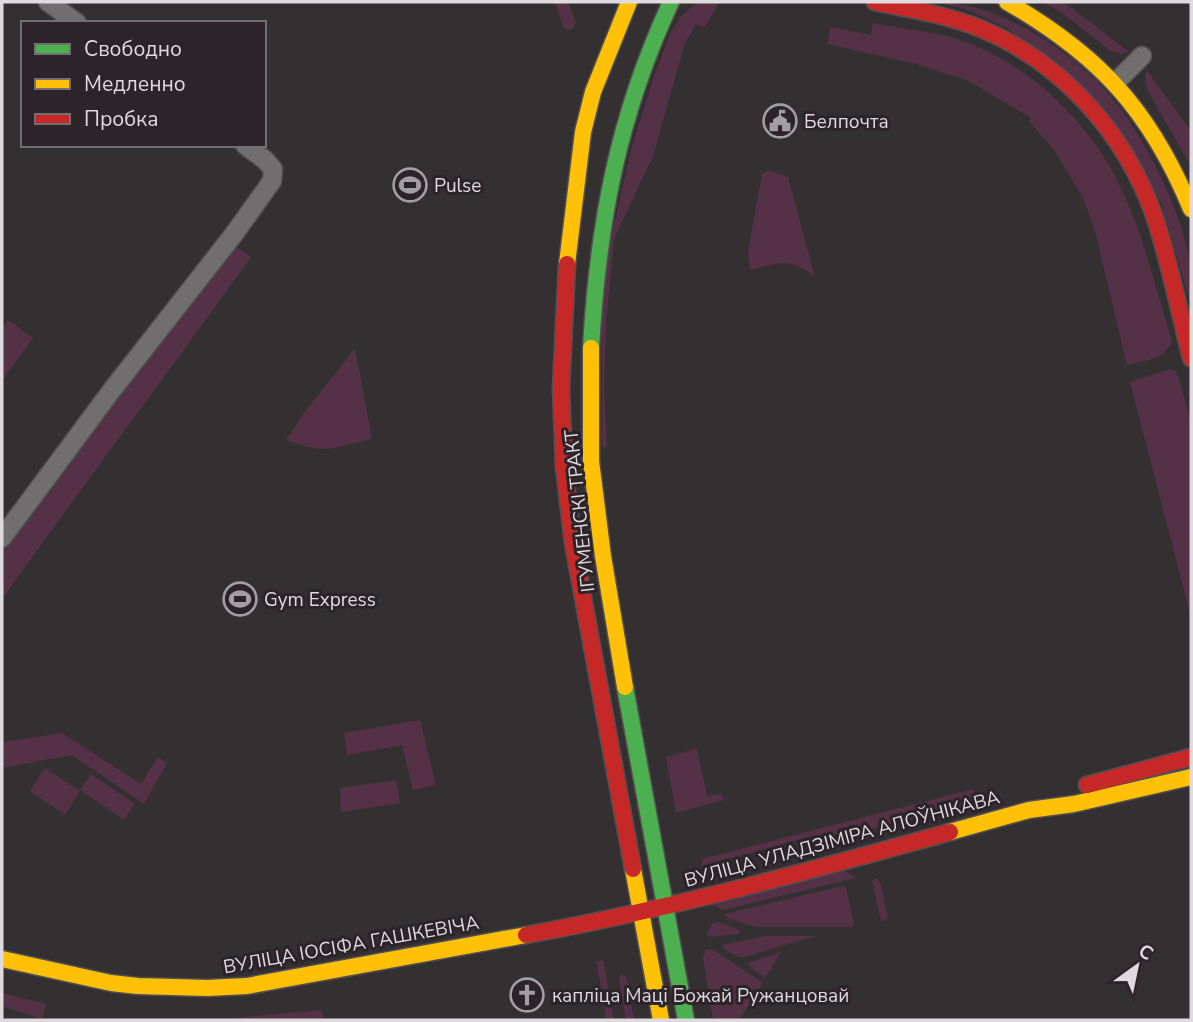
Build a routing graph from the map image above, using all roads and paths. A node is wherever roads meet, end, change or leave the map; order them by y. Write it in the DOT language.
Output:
graph roads {
  1 [pos="48,2"];
  2 [pos="671,2"];
  3 [pos="875,2"];
  4 [pos="1007,2"];
  5 [pos="627,4"];
  6 [pos="688,4"];
  7 [pos="75,21"];
  8 [pos="654,33"];
  9 [pos="1142,55"];
  10 [pos="1115,83"];
  11 [pos="249,147"];
  12 [pos="1191,209"];
  13 [pos="1191,358"];
  14 [pos="2,538"];
  15 [pos="1191,757"];
  16 [pos="1191,777"];
  17 [pos="1029,810"];
  18 [pos="665,906"];
  19 [pos="641,912"];
  20 [pos="2,959"];
  21 [pos="661,1020"];
  22 [pos="686,1020"];
  1 -- 7 [label="street"];
  2 -- 8 [label="main road, ІГУМЕНСКІ ТРАКТ"];
  3 -- 13 [label="main road"];
  4 -- 10 [label="main road"];
  5 -- 19 [label="main road, ІГУМЕНСКІ ТРАКТ"];
  6 -- 8 [label="main road"];
  8 -- 18 [label="main road, ІГУМЕНСКІ ТРАКТ"];
  9 -- 10 [label="street"];
  10 -- 12 [label="main road"];
  11 -- 14 [label="street"];
  15 -- 17 [label="main road, ВУЛІЦА УЛАДЗІМІРА АЛОЎНІКАВА"];
  16 -- 17 [label="main road, ВУЛІЦА УЛАДЗІМІРА АЛОЎНІКАВА"];
  17 -- 18 [label="main road, ВУЛІЦА УЛАДЗІМІРА АЛОЎНІКАВА"];
  18 -- 19 [label="main road, ВУЛІЦА ІОСІФА ГАШКЕВІЧА"];
  18 -- 22 [label="main road, ІГУМЕНСКІ ТРАКТ"];
  19 -- 20 [label="main road, ВУЛІЦА ІОСІФА ГАШКЕВІЧА"];
  19 -- 21 [label="main road, ІГУМЕНСКІ ТРАКТ"];
}
